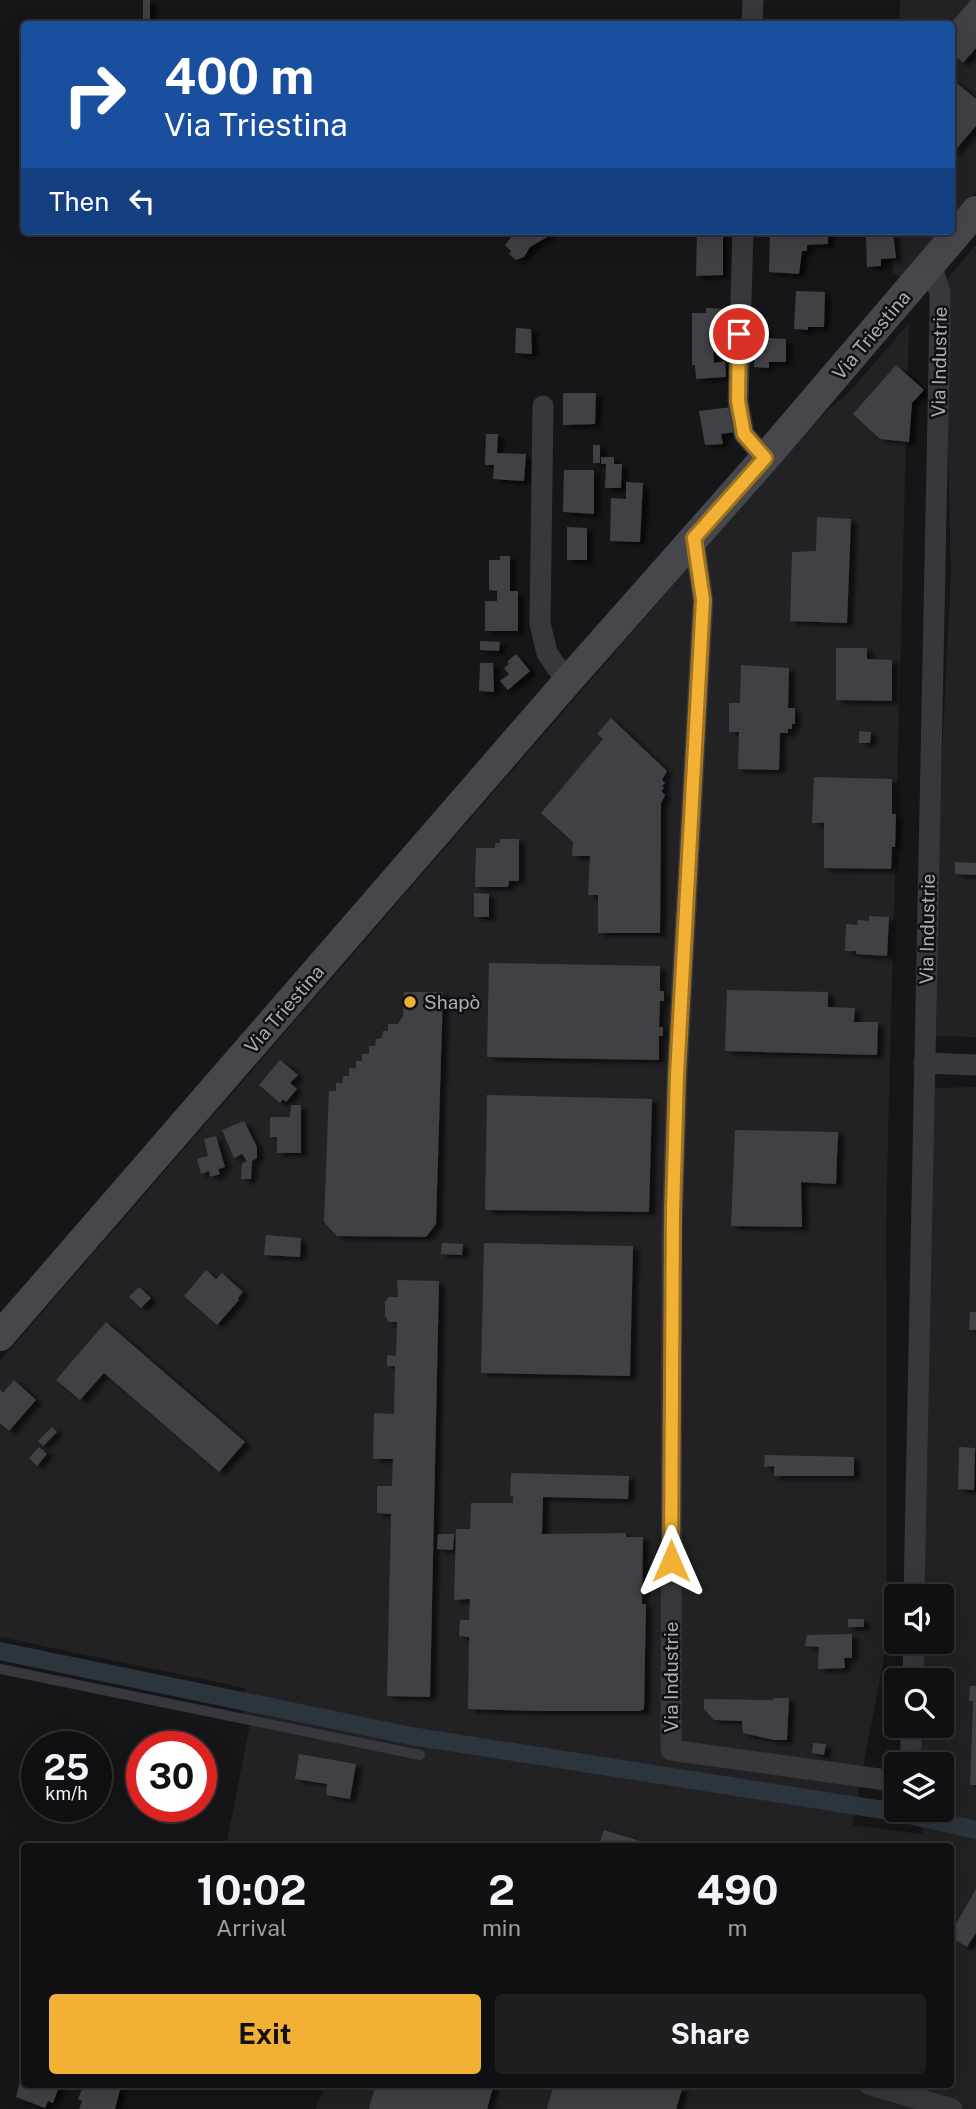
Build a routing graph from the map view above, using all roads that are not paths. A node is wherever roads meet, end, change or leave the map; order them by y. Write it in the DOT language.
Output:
graph roads {
  1 [pos="753,0"];
  2 [pos="752,21"];
  3 [pos="976,211"];
  4 [pos="743,235"];
  5 [pos="931,263"];
  6 [pos="543,406"];
  7 [pos="765,458"];
  8 [pos="694,538"];
  9 [pos="568,682"];
  10 [pos="924,1063"];
  11 [pos="976,1065"];
  12 [pos="0,1336"];
  13 [pos="914,1584"];
  14 [pos="0,1669"];
  15 [pos="420,1755"];
  16 [pos="884,1781"];
  17 [pos="881,2088"];
  18 [pos="952,2109"];
  1 -- 2 [label="street"];
  3 -- 5 [label="main road, Via Triestina"];
  4 -- 7 [label="street"];
  5 -- 7 [label="main road, Via Triestina"];
  5 -- 10 [label="street, Via Industrie"];
  6 -- 9 [label="street"];
  7 -- 8 [label="main road, Via Triestina"];
  8 -- 9 [label="main road, Via Triestina"];
  8 -- 16 [label="street, Via Industrie"];
  9 -- 12 [label="main road, Via Triestina"];
  10 -- 11 [label="street"];
  10 -- 13 [label="street, Via Industrie"];
  14 -- 15 [label="lane"];
  17 -- 18 [label="street"];
}
